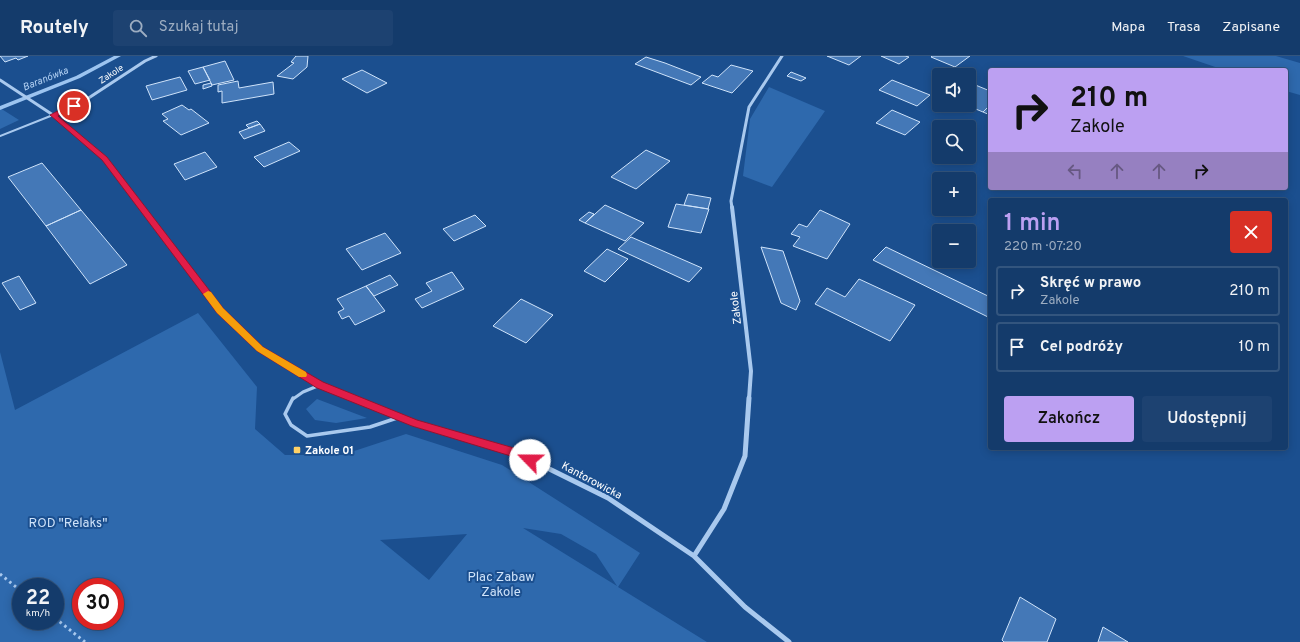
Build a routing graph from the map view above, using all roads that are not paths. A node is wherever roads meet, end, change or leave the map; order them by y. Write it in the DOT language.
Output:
graph roads {
  1 [pos="156,56"];
  2 [pos="782,56"];
  3 [pos="0,80"];
  4 [pos="53,115"];
  5 [pos="0,136"];
  6 [pos="320,385"];
  7 [pos="399,417"];
  8 [pos="694,556"];
  9 [pos="789,642"];
  1 -- 4 [label="street, Zakole"];
  2 -- 8 [label="street, Zakole"];
  3 -- 4 [label="street, Kantorowicka"];
  4 -- 5 [label="lane"];
  4 -- 6 [label="street, Kantorowicka"];
  6 -- 7 [label="street, Kantorowicka"];
  6 -- 7 [label="lane"];
  7 -- 8 [label="street, Kantorowicka"];
  8 -- 9 [label="street, Kantorowicka"];
}
